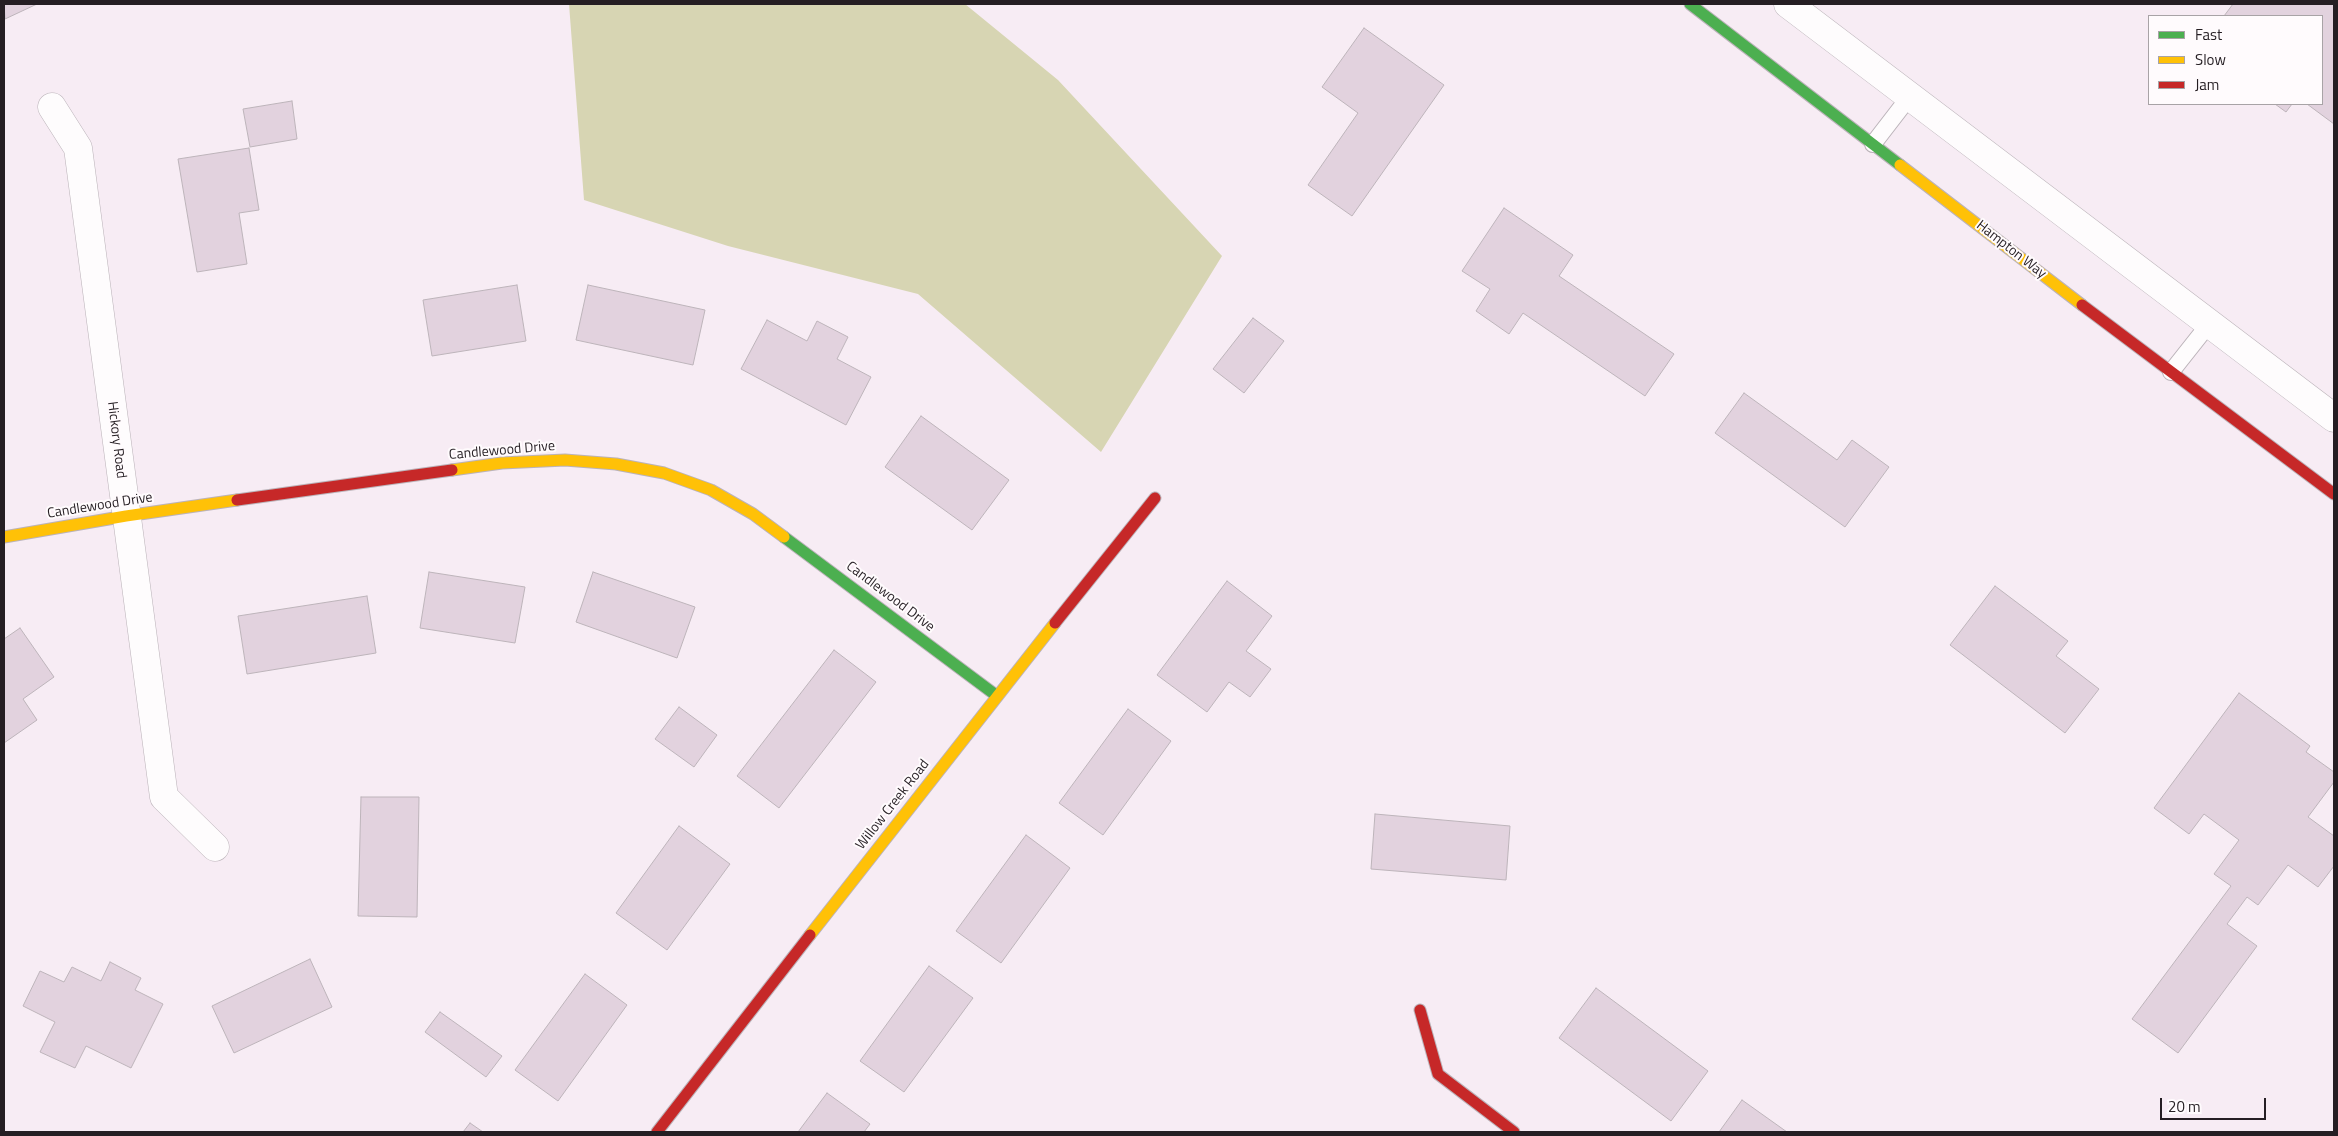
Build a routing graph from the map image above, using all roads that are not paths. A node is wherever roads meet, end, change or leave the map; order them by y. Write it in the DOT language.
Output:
graph roads {
  1 [pos="1690,4"];
  2 [pos="1788,4"];
  3 [pos="1910,96"];
  4 [pos="52,108"];
  5 [pos="1873,144"];
  6 [pos="2209,324"];
  7 [pos="2172,372"];
  8 [pos="2334,418"];
  9 [pos="2334,494"];
  10 [pos="1155,498"];
  11 [pos="126,516"];
  12 [pos="4,537"];
  13 [pos="997,696"];
  14 [pos="215,847"];
  15 [pos="1420,1010"];
  16 [pos="657,1132"];
  17 [pos="1514,1132"];
  1 -- 5 [label="street, Hampton Way"];
  2 -- 3 [label="street"];
  3 -- 5 [label="lane"];
  3 -- 6 [label="street"];
  4 -- 11 [label="street, Hickory Road"];
  5 -- 7 [label="street, Hampton Way"];
  6 -- 7 [label="lane"];
  6 -- 8 [label="street"];
  7 -- 9 [label="street, Hampton Way"];
  10 -- 13 [label="street, Willow Creek Road"];
  11 -- 12 [label="street, Candlewood Drive"];
  11 -- 13 [label="street, Candlewood Drive"];
  11 -- 14 [label="street, Hickory Road"];
  13 -- 16 [label="street, Willow Creek Road"];
  15 -- 17 [label="street"];
}
